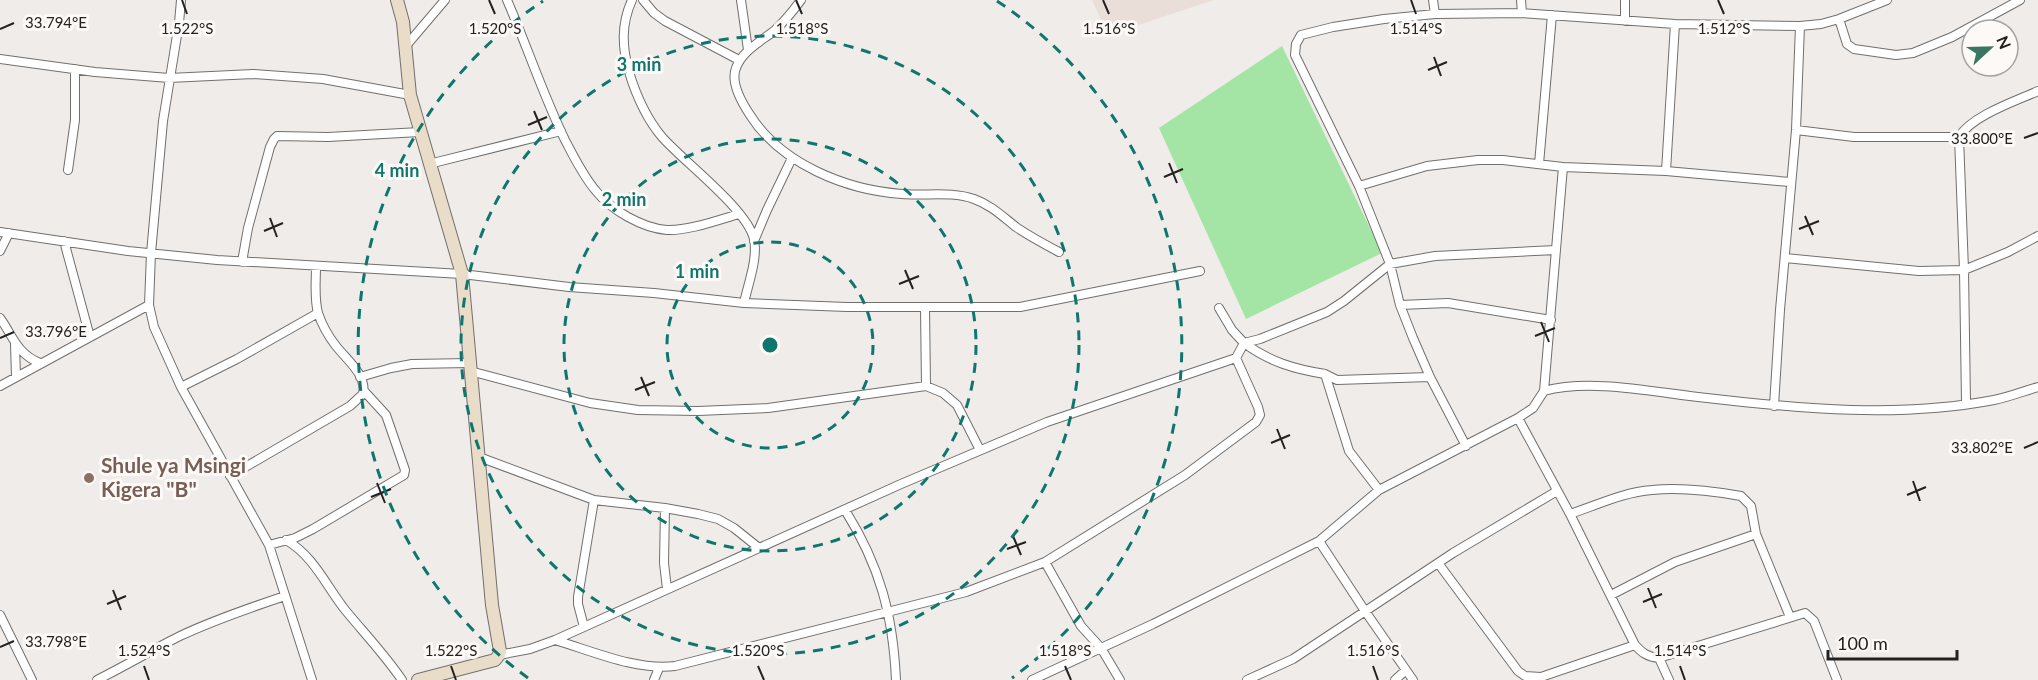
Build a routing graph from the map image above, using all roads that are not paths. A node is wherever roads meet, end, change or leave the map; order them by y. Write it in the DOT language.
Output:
graph roads {
  1 [pos="181,0"];
  2 [pos="397,0"];
  3 [pos="445,0"];
  4 [pos="507,0"];
  5 [pos="632,0"];
  6 [pos="643,0"];
  7 [pos="741,0"];
  8 [pos="801,0"];
  9 [pos="1433,0"];
  10 [pos="1521,0"];
  11 [pos="1626,0"];
  12 [pos="1887,0"];
  13 [pos="2020,0"];
  14 [pos="1435,14"];
  15 [pos="1522,14"];
  16 [pos="1552,15"];
  17 [pos="1839,19"];
  18 [pos="1625,21"];
  19 [pos="1675,24"];
  20 [pos="1800,26"];
  21 [pos="405,47"];
  22 [pos="748,50"];
  23 [pos="0,60"];
  24 [pos="740,60"];
  25 [pos="75,69"];
  26 [pos="169,78"];
  27 [pos="2038,91"];
  28 [pos="410,95"];
  29 [pos="1796,130"];
  30 [pos="561,131"];
  31 [pos="420,132"];
  32 [pos="1959,138"];
  33 [pos="792,158"];
  34 [pos="429,164"];
  35 [pos="1539,164"];
  36 [pos="1563,166"];
  37 [pos="68,170"];
  38 [pos="1666,171"];
  39 [pos="1790,182"];
  40 [pos="1359,186"];
  41 [pos="739,214"];
  42 [pos="4,232"];
  43 [pos="2038,236"];
  44 [pos="64,241"];
  45 [pos="754,241"];
  46 [pos="1556,250"];
  47 [pos="0,251"];
  48 [pos="1059,252"];
  49 [pos="150,253"];
  50 [pos="1785,258"];
  51 [pos="242,262"];
  52 [pos="1390,264"];
  53 [pos="316,266"];
  54 [pos="1964,270"];
  55 [pos="1200,271"];
  56 [pos="462,274"];
  57 [pos="744,303"];
  58 [pos="148,305"];
  59 [pos="1400,305"];
  60 [pos="925,308"];
  61 [pos="1219,309"];
  62 [pos="318,313"];
  63 [pos="0,318"];
  64 [pos="1551,320"];
  65 [pos="90,337"];
  66 [pos="1244,343"];
  67 [pos="15,344"];
  68 [pos="1236,358"];
  69 [pos="40,363"];
  70 [pos="470,367"];
  71 [pos="1325,375"];
  72 [pos="16,377"];
  73 [pos="360,377"];
  74 [pos="1430,377"];
  75 [pos="0,386"];
  76 [pos="926,386"];
  77 [pos="182,387"];
  78 [pos="2038,387"];
  79 [pos="364,391"];
  80 [pos="1544,391"];
  81 [pos="1966,403"];
  82 [pos="1774,406"];
  83 [pos="1518,418"];
  84 [pos="1466,446"];
  85 [pos="980,450"];
  86 [pos="479,457"];
  87 [pos="230,476"];
  88 [pos="1380,490"];
  89 [pos="1557,491"];
  90 [pos="594,500"];
  91 [pos="665,508"];
  92 [pos="845,510"];
  93 [pos="1570,514"];
  94 [pos="1756,534"];
  95 [pos="286,540"];
  96 [pos="1319,541"];
  97 [pos="269,545"];
  98 [pos="759,548"];
  99 [pos="1045,562"];
  100 [pos="1438,563"];
  101 [pos="667,589"];
  102 [pos="1611,595"];
  103 [pos="285,596"];
  104 [pos="1365,611"];
  105 [pos="889,612"];
  106 [pos="0,615"];
  107 [pos="1790,617"];
  108 [pos="584,627"];
  109 [pos="555,640"];
  110 [pos="1635,645"];
  111 [pos="1101,648"];
  112 [pos="499,655"];
  113 [pos="1659,658"];
  114 [pos="659,668"];
  115 [pos="1406,670"];
  116 [pos="32,680"];
  117 [pos="97,680"];
  118 [pos="312,680"];
  119 [pos="402,680"];
  120 [pos="418,680"];
  121 [pos="654,680"];
  122 [pos="897,680"];
  123 [pos="1032,680"];
  124 [pos="1120,680"];
  125 [pos="1246,680"];
  126 [pos="1395,680"];
  127 [pos="1413,680"];
  128 [pos="1669,680"];
  129 [pos="1837,680"];
  1 -- 26 [label="street"];
  2 -- 21 [label="street"];
  3 -- 21 [label="street"];
  4 -- 30 [label="street"];
  5 -- 41 [label="street"];
  6 -- 24 [label="street"];
  7 -- 22 [label="street"];
  8 -- 22 [label="street"];
  9 -- 14 [label="street"];
  10 -- 15 [label="street"];
  11 -- 18 [label="street"];
  12 -- 17 [label="street"];
  13 -- 17 [label="street"];
  14 -- 15 [label="street"];
  14 -- 40 [label="street"];
  15 -- 16 [label="street"];
  16 -- 18 [label="street"];
  16 -- 35 [label="street"];
  17 -- 20 [label="street"];
  18 -- 19 [label="street"];
  19 -- 20 [label="street"];
  19 -- 38 [label="street"];
  20 -- 29 [label="street"];
  21 -- 28 [label="street"];
  22 -- 24 [label="street"];
  23 -- 25 [label="street"];
  24 -- 33 [label="street"];
  25 -- 26 [label="street"];
  25 -- 37 [label="street"];
  26 -- 28 [label="street"];
  26 -- 49 [label="street"];
  27 -- 32 [label="street"];
  28 -- 31 [label="street"];
  29 -- 32 [label="street"];
  29 -- 39 [label="street"];
  30 -- 34 [label="street"];
  30 -- 41 [label="street"];
  31 -- 34 [label="street"];
  31 -- 51 [label="street"];
  32 -- 54 [label="street"];
  33 -- 45 [label="street"];
  33 -- 48 [label="street"];
  34 -- 56 [label="street"];
  35 -- 36 [label="street"];
  35 -- 40 [label="street"];
  36 -- 38 [label="street"];
  36 -- 46 [label="street"];
  38 -- 39 [label="street"];
  39 -- 50 [label="street"];
  40 -- 52 [label="street"];
  41 -- 45 [label="street"];
  42 -- 44 [label="street"];
  42 -- 47 [label="street"];
  43 -- 54 [label="street"];
  44 -- 49 [label="street"];
  44 -- 65 [label="street"];
  45 -- 57 [label="street"];
  46 -- 52 [label="street"];
  46 -- 64 [label="street"];
  49 -- 51 [label="street"];
  49 -- 58 [label="street"];
  50 -- 54 [label="street"];
  50 -- 82 [label="street"];
  51 -- 53 [label="street"];
  52 -- 59 [label="street"];
  52 -- 66 [label="street"];
  53 -- 56 [label="street"];
  53 -- 62 [label="street"];
  54 -- 81 [label="street"];
  55 -- 60 [label="street"];
  56 -- 57 [label="street"];
  56 -- 70 [label="street"];
  57 -- 60 [label="street"];
  58 -- 65 [label="street"];
  58 -- 77 [label="street"];
  59 -- 64 [label="street"];
  59 -- 74 [label="street"];
  60 -- 76 [label="street"];
  61 -- 66 [label="street"];
  62 -- 73 [label="street"];
  62 -- 77 [label="street"];
  63 -- 67 [label="street"];
  64 -- 80 [label="street"];
  65 -- 69 [label="street"];
  66 -- 68 [label="street"];
  66 -- 71 [label="street"];
  67 -- 69 [label="street"];
  67 -- 72 [label="street"];
  68 -- 85 [label="street"];
  68 -- 99 [label="street"];
  69 -- 72 [label="street"];
  70 -- 73 [label="street"];
  70 -- 76 [label="street"];
  70 -- 86 [label="street"];
  71 -- 74 [label="street"];
  71 -- 88 [label="street"];
  72 -- 75 [label="street"];
  73 -- 79 [label="street"];
  74 -- 84 [label="street"];
  76 -- 85 [label="street"];
  77 -- 87 [label="street"];
  78 -- 81 [label="street"];
  79 -- 87 [label="street"];
  79 -- 95 [label="street"];
  80 -- 82 [label="street"];
  80 -- 83 [label="street"];
  81 -- 82 [label="street"];
  83 -- 84 [label="street"];
  83 -- 89 [label="street"];
  84 -- 88 [label="street"];
  85 -- 92 [label="street"];
  86 -- 90 [label="street"];
  86 -- 112 [label="street"];
  87 -- 97 [label="street"];
  88 -- 96 [label="street"];
  89 -- 93 [label="street"];
  89 -- 100 [label="street"];
  90 -- 91 [label="street"];
  90 -- 108 [label="street"];
  91 -- 98 [label="street"];
  91 -- 101 [label="street"];
  92 -- 98 [label="street"];
  92 -- 105 [label="street"];
  93 -- 94 [label="street"];
  93 -- 102 [label="street"];
  94 -- 102 [label="street"];
  94 -- 107 [label="street"];
  95 -- 97 [label="street"];
  95 -- 119 [label="street"];
  96 -- 104 [label="street"];
  96 -- 111 [label="street"];
  97 -- 103 [label="street"];
  98 -- 101 [label="street"];
  99 -- 105 [label="street"];
  99 -- 111 [label="street"];
  100 -- 104 [label="street"];
  100 -- 110 [label="street"];
  101 -- 108 [label="street"];
  102 -- 110 [label="street"];
  103 -- 117 [label="street"];
  103 -- 118 [label="street"];
  104 -- 115 [label="street"];
  104 -- 125 [label="street"];
  105 -- 114 [label="street"];
  105 -- 122 [label="street"];
  106 -- 116 [label="street"];
  107 -- 113 [label="street"];
  107 -- 129 [label="street"];
  108 -- 109 [label="street"];
  109 -- 112 [label="street"];
  109 -- 114 [label="street"];
  110 -- 113 [label="street"];
  111 -- 123 [label="street"];
  111 -- 124 [label="street"];
  112 -- 120 [label="street"];
  113 -- 128 [label="street"];
  114 -- 121 [label="street"];
  115 -- 126 [label="street"];
  115 -- 127 [label="street"];
}
